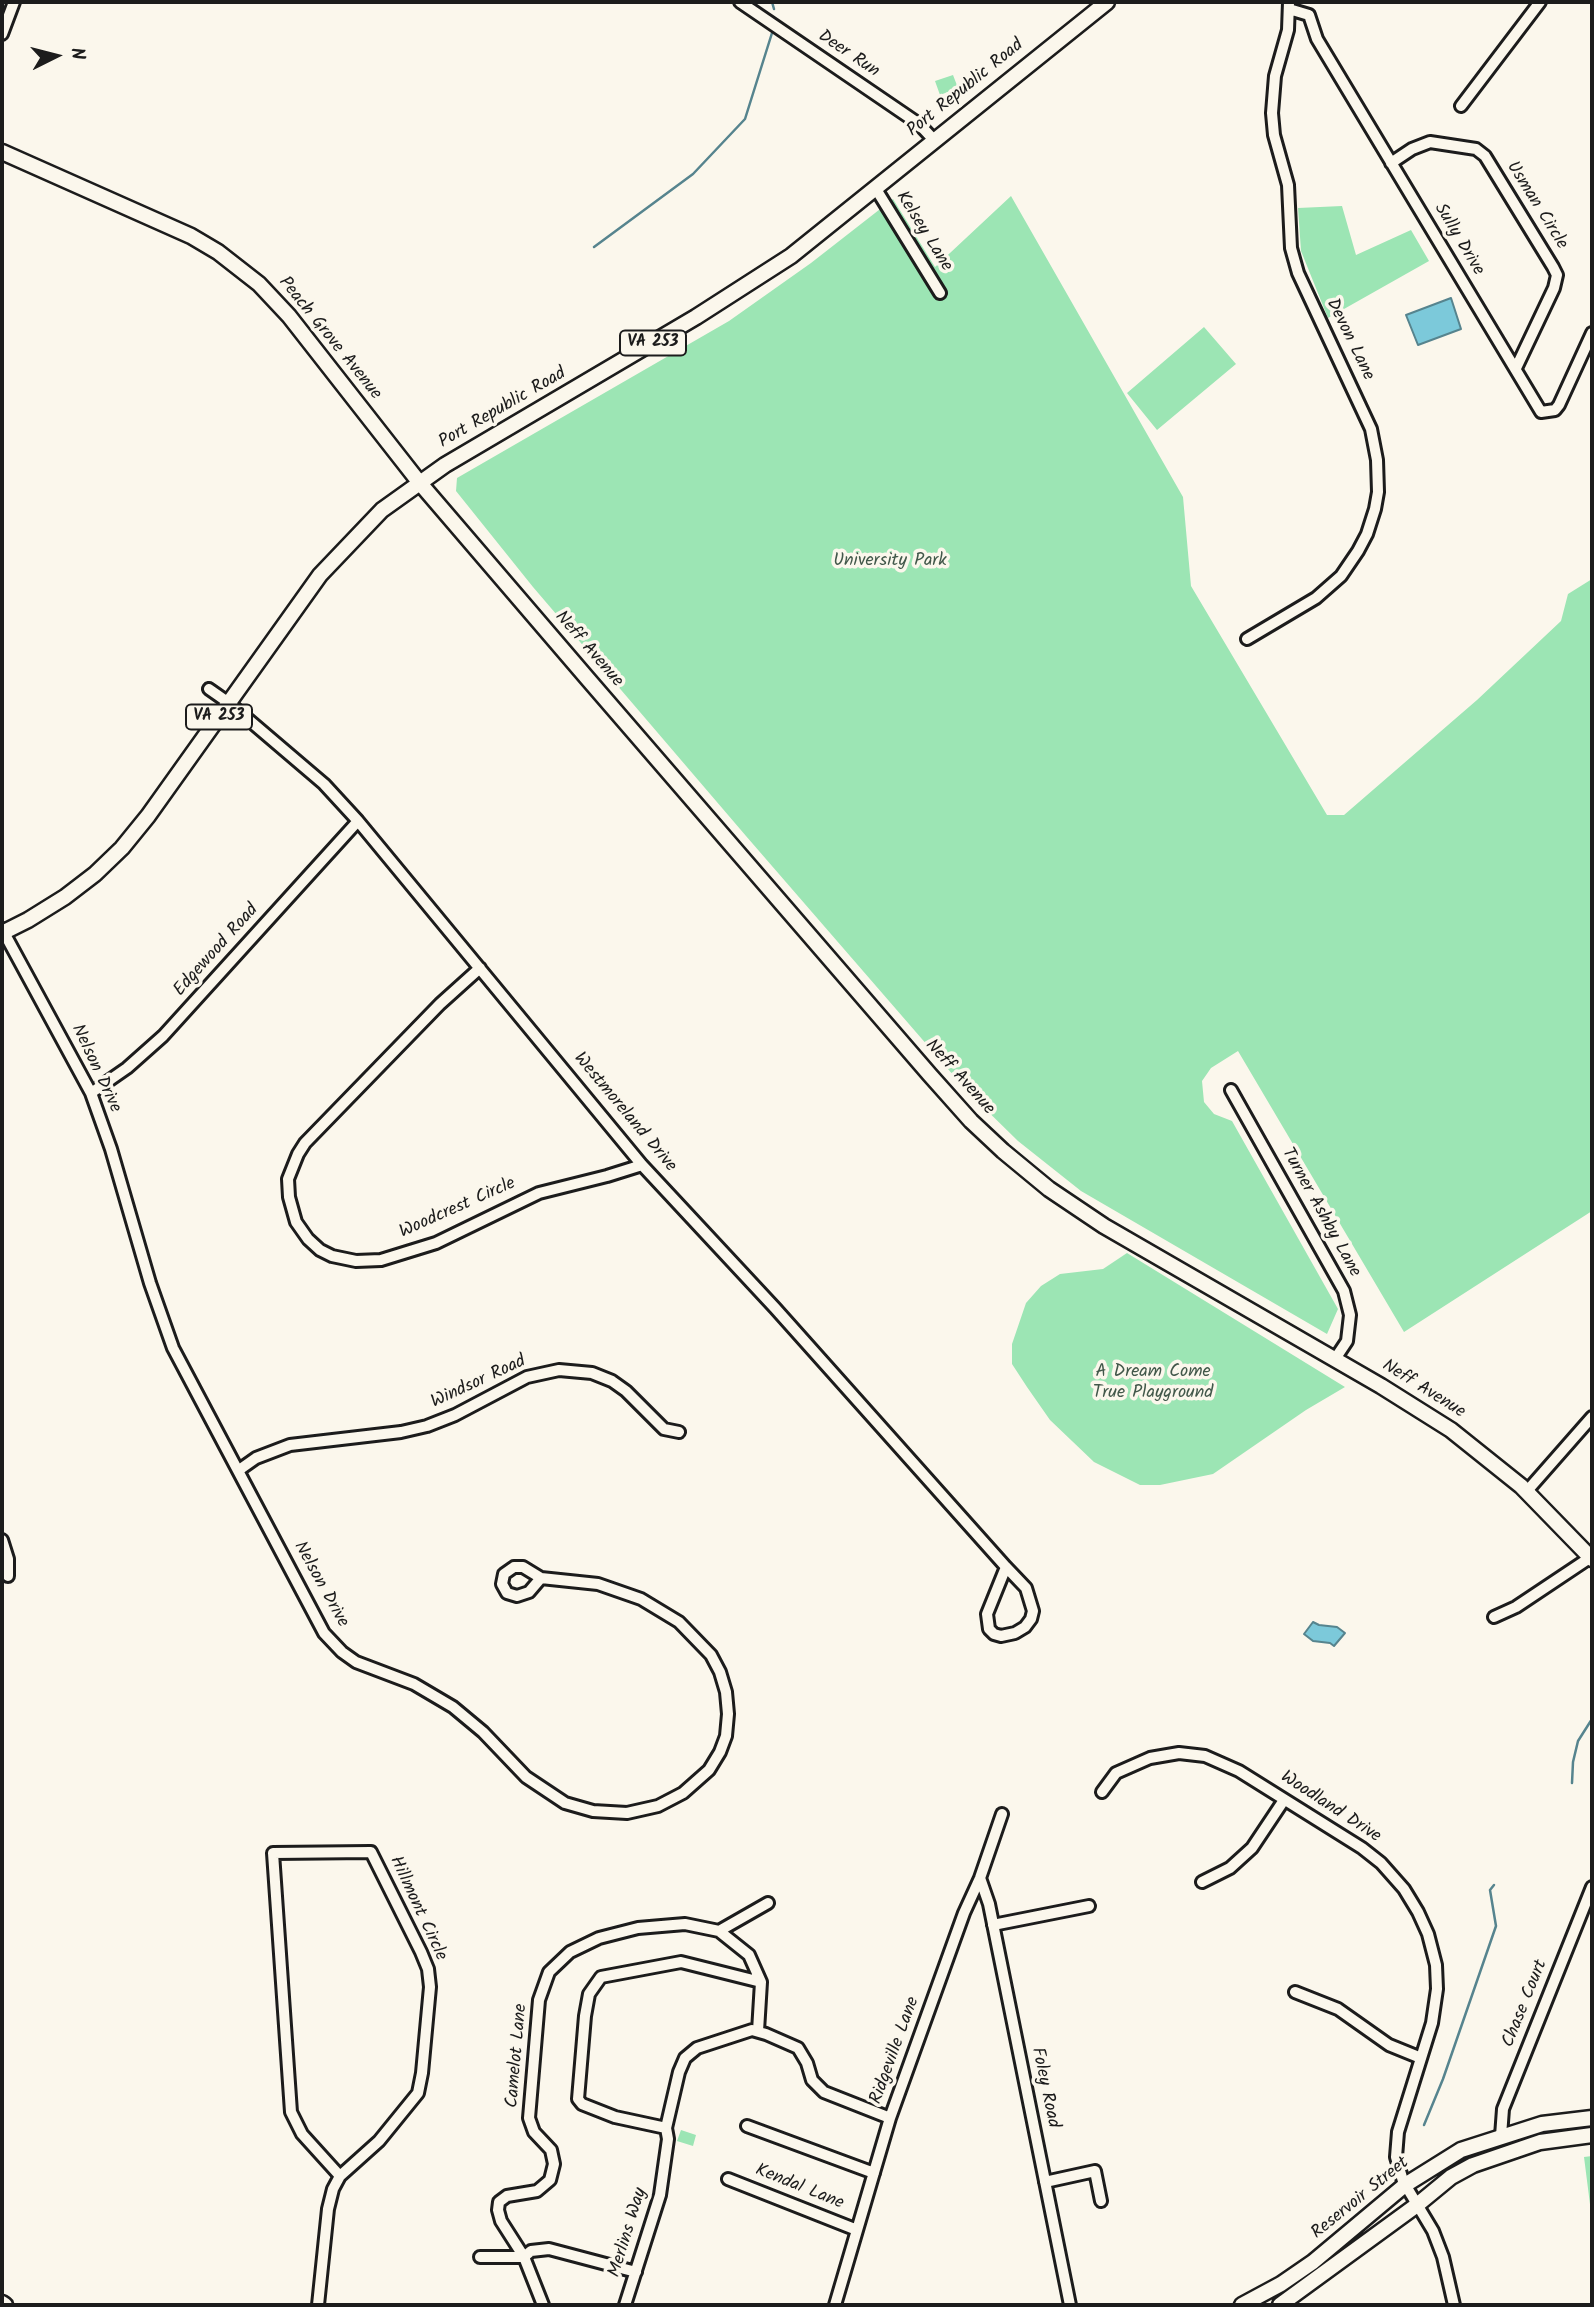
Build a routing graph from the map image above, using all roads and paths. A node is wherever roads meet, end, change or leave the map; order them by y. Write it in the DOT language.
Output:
graph roads {
  1 [pos="14,2"];
  2 [pos="740,2"];
  3 [pos="1107,2"];
  4 [pos="1540,2"];
  5 [pos="1289,5"];
  6 [pos="2,34"];
  7 [pos="1461,106"];
  8 [pos="934,140"];
  9 [pos="2,152"];
  10 [pos="1391,163"];
  11 [pos="876,189"];
  12 [pos="940,293"];
  13 [pos="1592,333"];
  14 [pos="1516,368"];
  15 [pos="419,482"];
  16 [pos="1247,639"];
  17 [pos="209,689"];
  18 [pos="229,703"];
  19 [pos="358,821"];
  20 [pos="2,931"];
  21 [pos="480,968"];
  22 [pos="1231,1090"];
  23 [pos="91,1093"];
  24 [pos="642,1165"];
  25 [pos="1335,1359"];
  26 [pos="1592,1417"];
  27 [pos="679,1432"];
  28 [pos="239,1470"];
  29 [pos="1527,1491"];
  30 [pos="2,1540"];
  31 [pos="1592,1558"];
  32 [pos="1006,1567"];
  33 [pos="8,1576"];
  34 [pos="541,1578"];
  35 [pos="1494,1617"];
  36 [pos="1102,1792"];
  37 [pos="1284,1800"];
  38 [pos="1002,1814"];
  39 [pos="980,1878"];
  40 [pos="1202,1882"];
  41 [pos="1592,1887"];
  42 [pos="768,1903"];
  43 [pos="1089,1906"];
  44 [pos="993,1925"];
  45 [pos="719,1931"];
  46 [pos="761,1982"];
  47 [pos="1295,1992"];
  48 [pos="758,2031"];
  49 [pos="1421,2058"];
  50 [pos="890,2118"];
  51 [pos="1592,2118"];
  52 [pos="747,2126"];
  53 [pos="666,2128"];
  54 [pos="1592,2135"];
  55 [pos="1501,2136"];
  56 [pos="874,2173"];
  57 [pos="340,2176"];
  58 [pos="728,2179"];
  59 [pos="1045,2182"];
  60 [pos="1405,2185"];
  61 [pos="1101,2201"];
  62 [pos="1417,2205"];
  63 [pos="857,2231"];
  64 [pos="480,2257"];
  65 [pos="524,2257"];
  66 [pos="636,2272"];
  67 [pos="318,2305"];
  68 [pos="543,2305"];
  69 [pos="625,2305"];
  70 [pos="835,2305"];
  71 [pos="1070,2305"];
  72 [pos="1242,2305"];
  73 [pos="1280,2305"];
  74 [pos="1454,2305"];
  1 -- 6 [label="street"];
  2 -- 8 [label="street, Deer Run"];
  3 -- 8 [label="main road, Port Republic Road / VA 253"];
  4 -- 7 [label="street"];
  5 -- 10 [label="street, Sully Drive"];
  5 -- 16 [label="street, Devon Lane"];
  8 -- 11 [label="main road, Port Republic Road / VA 253"];
  9 -- 15 [label="main road, Peach Grove Avenue"];
  10 -- 14 [label="street, Sully Drive"];
  10 -- 14 [label="street, Usman Circle"];
  11 -- 12 [label="street, Kelsey Lane"];
  11 -- 15 [label="main road, Port Republic Road / VA 253"];
  13 -- 14 [label="street, Sully Drive"];
  15 -- 18 [label="main road, Port Republic Road / VA 253"];
  15 -- 25 [label="main road, Neff Avenue"];
  17 -- 18 [label="street, Westmoreland Drive"];
  18 -- 19 [label="street, Westmoreland Drive"];
  18 -- 20 [label="main road, Port Republic Road / VA 253"];
  19 -- 21 [label="street, Westmoreland Drive"];
  19 -- 23 [label="street, Edgewood Road"];
  20 -- 23 [label="street, Nelson Drive"];
  21 -- 24 [label="street, Westmoreland Drive"];
  21 -- 24 [label="street, Woodcrest Circle"];
  22 -- 25 [label="street, Turner Ashby Lane"];
  23 -- 28 [label="street, Nelson Drive"];
  24 -- 32 [label="street, Westmoreland Drive"];
  25 -- 29 [label="main road, Neff Avenue"];
  26 -- 29 [label="street"];
  27 -- 28 [label="street, Windsor Road"];
  28 -- 34 [label="street, Nelson Drive"];
  29 -- 31 [label="main road, Neff Avenue"];
  30 -- 33 [label="street"];
  31 -- 35 [label="street"];
  32 -- 32 [label="street, Westmoreland Drive"];
  36 -- 37 [label="street, Woodland Drive"];
  37 -- 40 [label="street"];
  37 -- 49 [label="street, Woodland Drive"];
  38 -- 39 [label="street, Ridgeville Lane"];
  39 -- 44 [label="street, Foley Road"];
  39 -- 50 [label="street, Ridgeville Lane"];
  41 -- 55 [label="street, Chase Court"];
  42 -- 45 [label="street"];
  43 -- 44 [label="street"];
  44 -- 59 [label="street, Foley Road"];
  45 -- 46 [label="street, Camelot Lane"];
  45 -- 65 [label="street, Camelot Lane"];
  46 -- 48 [label="street"];
  46 -- 53 [label="street"];
  47 -- 49 [label="street"];
  48 -- 50 [label="street"];
  48 -- 53 [label="street, Merlins Way"];
  49 -- 60 [label="street, Woodland Drive"];
  50 -- 56 [label="street, Ridgeville Lane"];
  51 -- 55 [label="main road, Reservoir Street"];
  52 -- 56 [label="street"];
  53 -- 66 [label="street, Merlins Way"];
  54 -- 62 [label="main road, Reservoir Street"];
  55 -- 60 [label="main road, Reservoir Street"];
  56 -- 63 [label="street, Ridgeville Lane"];
  57 -- 57 [label="street, Hillmont Circle"];
  57 -- 67 [label="street, Hillmont Circle"];
  58 -- 63 [label="street, Kendal Lane"];
  59 -- 61 [label="street"];
  59 -- 71 [label="street, Foley Road"];
  60 -- 62 [label="street, Woodland Drive"];
  60 -- 72 [label="main road, Reservoir Street"];
  62 -- 73 [label="main road, Reservoir Street"];
  62 -- 74 [label="street, Woodland Drive"];
  63 -- 70 [label="street, Ridgeville Lane"];
  64 -- 65 [label="street"];
  65 -- 66 [label="street"];
  65 -- 68 [label="street, Camelot Lane"];
  66 -- 69 [label="street, Merlins Way"];
}
